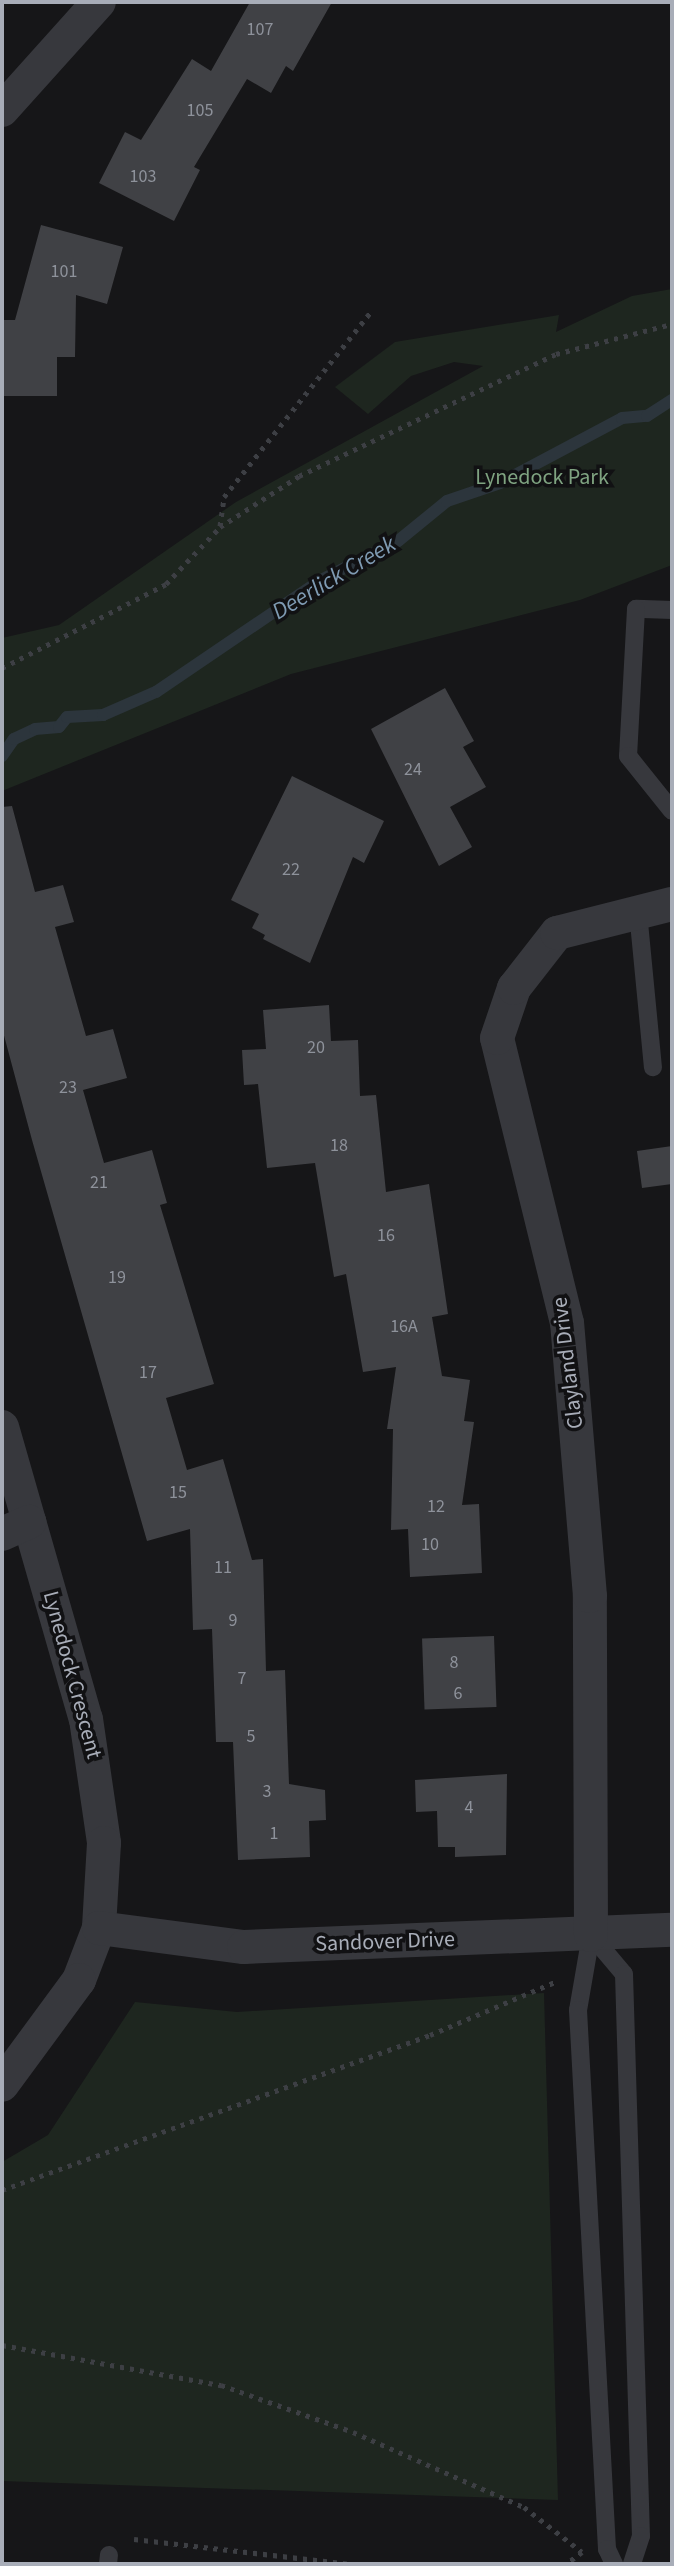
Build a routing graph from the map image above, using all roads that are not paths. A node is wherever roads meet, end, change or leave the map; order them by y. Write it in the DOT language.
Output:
graph roads {
  1 [pos="99,2"];
  2 [pos="2,110"];
  3 [pos="672,610"];
  4 [pos="672,811"];
  5 [pos="672,904"];
  6 [pos="638,912"];
  7 [pos="653,1067"];
  8 [pos="2,1427"];
  9 [pos="16,1528"];
  10 [pos="99,1928"];
  11 [pos="672,1930"];
  12 [pos="591,1935"];
  13 [pos="2,2085"];
  14 [pos="614,2564"];
  15 [pos="632,2564"];
  1 -- 2 [label="street"];
  3 -- 4 [label="lane"];
  5 -- 6 [label="street, Clayland Drive"];
  6 -- 7 [label="lane"];
  6 -- 12 [label="street, Clayland Drive"];
  8 -- 9 [label="street, Lynedock Crescent"];
  9 -- 10 [label="street, Lynedock Crescent"];
  10 -- 12 [label="street, Sandover Drive"];
  10 -- 13 [label="street"];
  11 -- 12 [label="street, Sandover Drive"];
  12 -- 14 [label="lane"];
  12 -- 15 [label="lane"];
}
